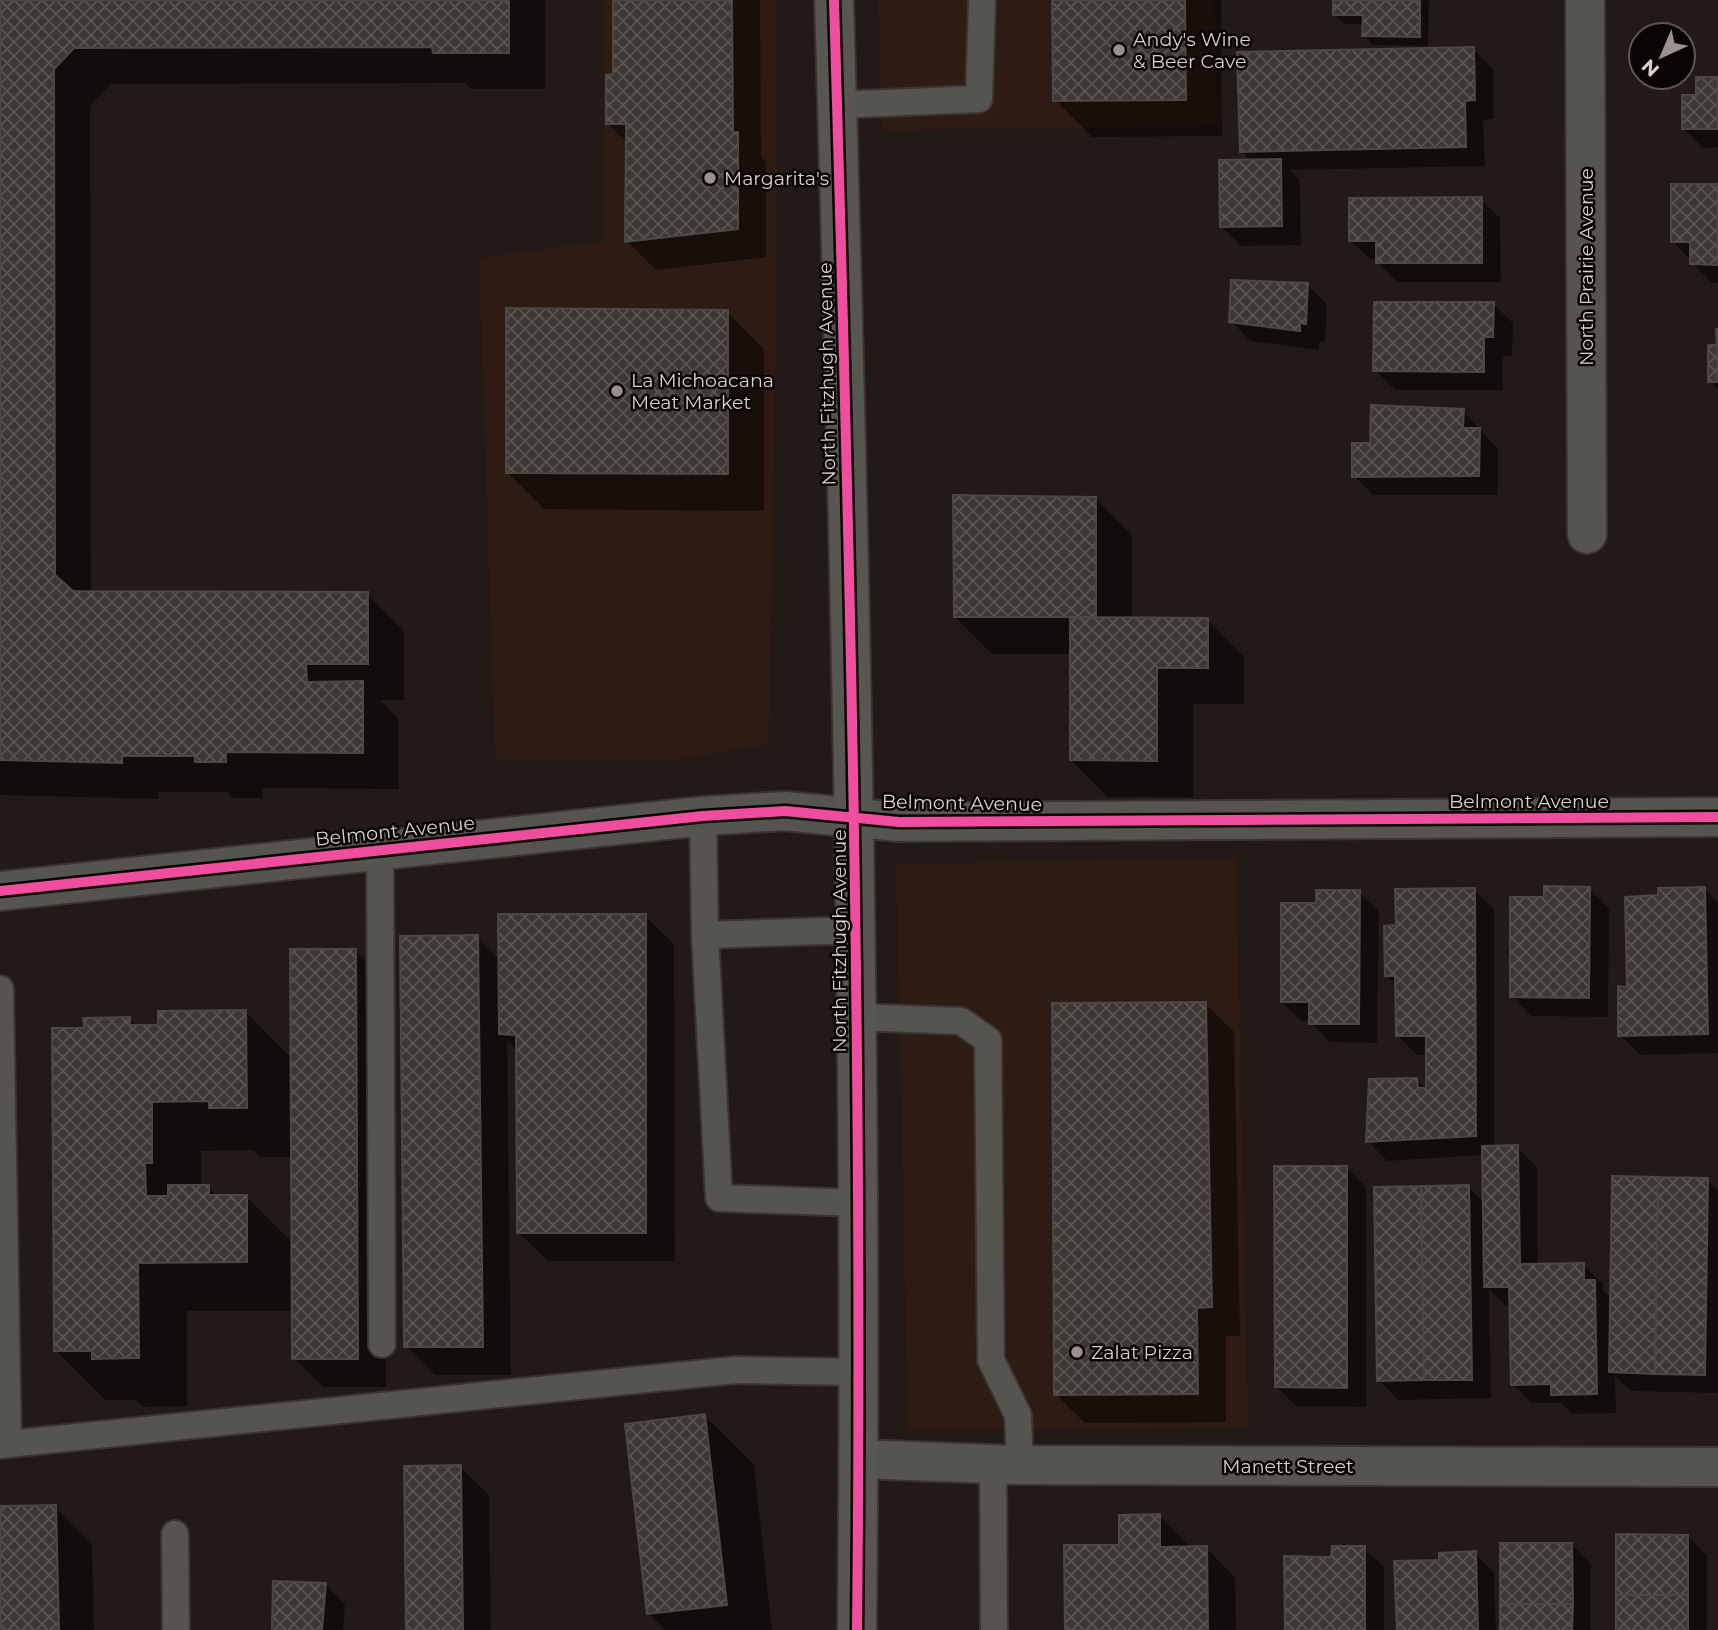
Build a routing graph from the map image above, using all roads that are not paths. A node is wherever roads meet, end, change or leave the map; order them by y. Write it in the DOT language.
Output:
graph roads {
  1 [pos="834,0"];
  2 [pos="982,0"];
  3 [pos="1585,0"];
  4 [pos="837,105"];
  5 [pos="1587,534"];
  6 [pos="703,816"];
  7 [pos="1718,817"];
  8 [pos="856,818"];
  9 [pos="380,850"];
  10 [pos="0,891"];
  11 [pos="856,930"];
  12 [pos="705,935"];
  13 [pos="0,989"];
  14 [pos="856,1017"];
  15 [pos="857,1203"];
  16 [pos="382,1344"];
  17 [pos="858,1372"];
  18 [pos="4,1444"];
  19 [pos="859,1459"];
  20 [pos="1007,1465"];
  21 [pos="1718,1467"];
  22 [pos="175,1534"];
  23 [pos="176,1630"];
  24 [pos="857,1630"];
  25 [pos="994,1630"];
  1 -- 4 [label="street, North Fitzhugh Avenue"];
  2 -- 4 [label="lane"];
  3 -- 5 [label="street, North Prairie Avenue"];
  4 -- 8 [label="street, North Fitzhugh Avenue"];
  6 -- 8 [label="street, Belmont Avenue"];
  6 -- 9 [label="street, Belmont Avenue"];
  6 -- 12 [label="lane"];
  7 -- 8 [label="street, Belmont Avenue"];
  8 -- 11 [label="street, North Fitzhugh Avenue"];
  9 -- 10 [label="street, Belmont Avenue"];
  9 -- 16 [label="lane"];
  11 -- 12 [label="lane"];
  11 -- 14 [label="street, North Fitzhugh Avenue"];
  12 -- 15 [label="lane"];
  13 -- 18 [label="lane"];
  14 -- 15 [label="street, North Fitzhugh Avenue"];
  14 -- 20 [label="lane"];
  15 -- 17 [label="street, North Fitzhugh Avenue"];
  17 -- 18 [label="lane"];
  17 -- 19 [label="street, North Fitzhugh Avenue"];
  19 -- 20 [label="street, Manett Street"];
  19 -- 24 [label="street, North Fitzhugh Avenue"];
  20 -- 21 [label="street, Manett Street"];
  20 -- 25 [label="lane"];
  22 -- 23 [label="lane"];
}
